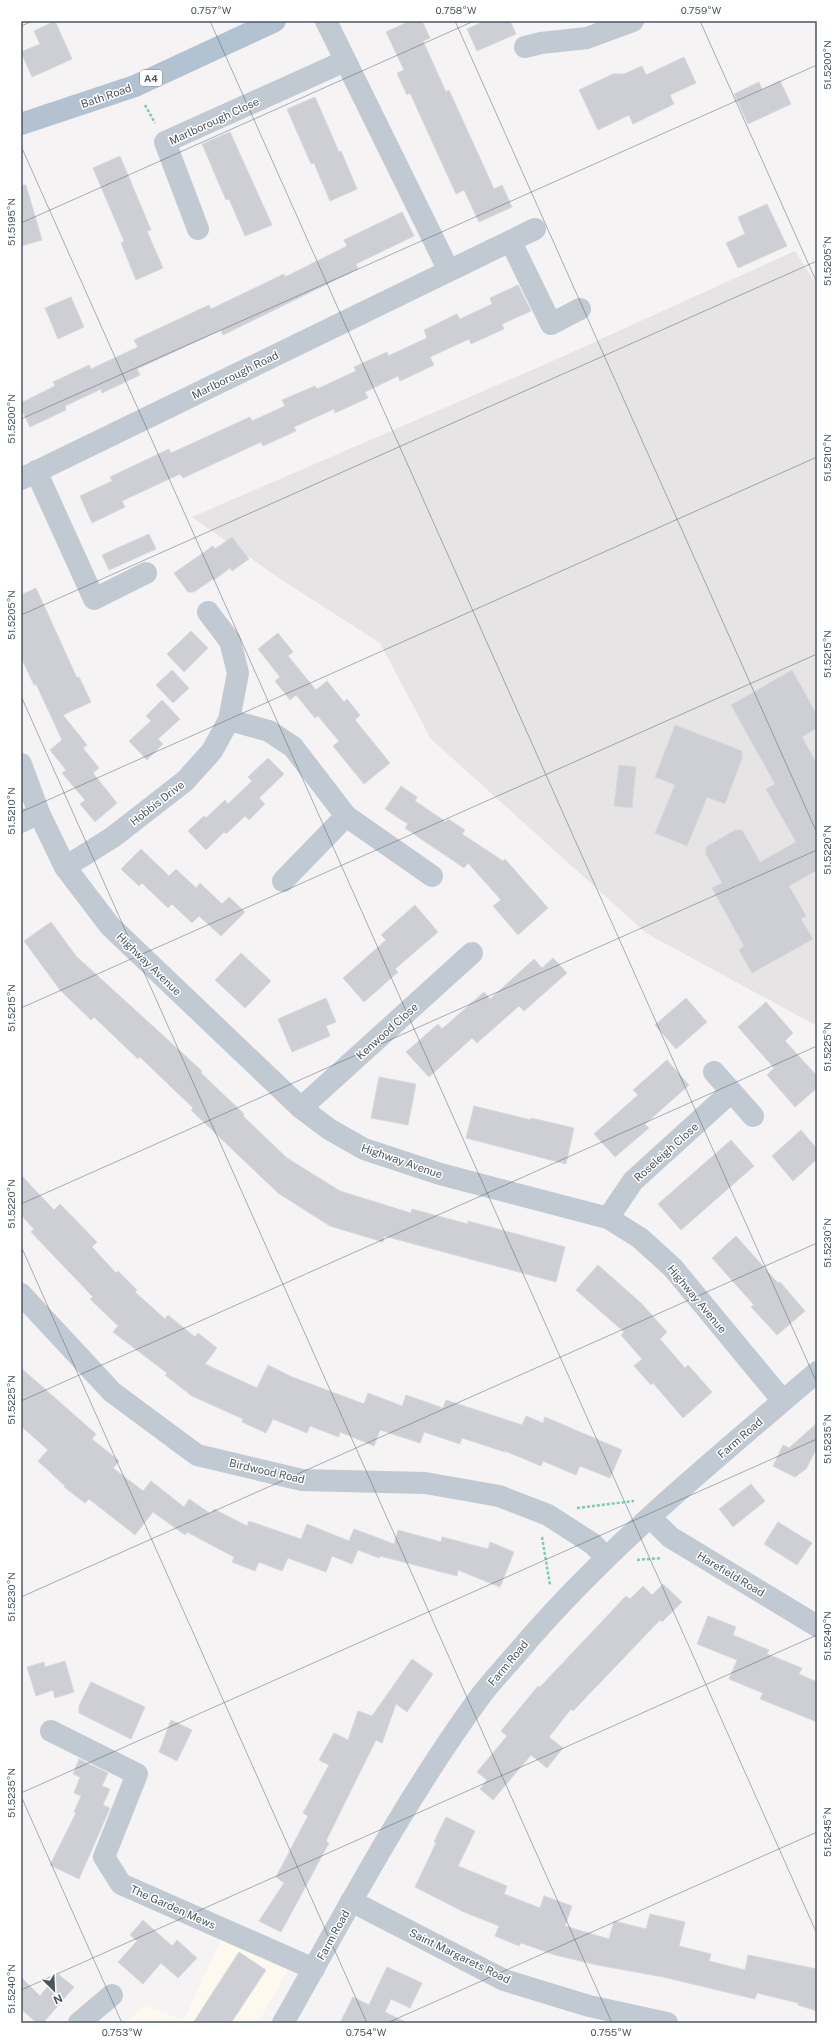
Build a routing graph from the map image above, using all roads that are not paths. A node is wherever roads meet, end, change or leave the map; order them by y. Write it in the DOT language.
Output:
graph roads {
  1 [pos="275,21"];
  2 [pos="326,21"];
  3 [pos="633,21"];
  4 [pos="525,47"];
  5 [pos="345,61"];
  6 [pos="21,124"];
  7 [pos="198,229"];
  8 [pos="535,229"];
  9 [pos="511,242"];
  10 [pos="449,271"];
  11 [pos="580,309"];
  12 [pos="28,475"];
  13 [pos="146,573"];
  14 [pos="208,612"];
  15 [pos="229,720"];
  16 [pos="21,764"];
  17 [pos="346,816"];
  18 [pos="30,818"];
  19 [pos="65,867"];
  20 [pos="432,876"];
  21 [pos="283,881"];
  22 [pos="472,954"];
  23 [pos="714,1072"];
  24 [pos="731,1092"];
  25 [pos="301,1108"];
  26 [pos="753,1116"];
  27 [pos="608,1218"];
  28 [pos="21,1294"];
  29 [pos="817,1372"];
  30 [pos="783,1401"];
  31 [pos="650,1516"];
  32 [pos="602,1561"];
  33 [pos="817,1626"];
  34 [pos="51,1731"];
  35 [pos="352,1901"];
  36 [pos="314,1969"];
  37 [pos="112,1994"];
  38 [pos="79,2023"];
  39 [pos="283,2023"];
  40 [pos="667,2023"];
  1 -- 6 [label="main road, Bath Road / A4"];
  2 -- 5 [label="street"];
  3 -- 4 [label="street"];
  5 -- 7 [label="street, Marlborough Close"];
  5 -- 10 [label="street"];
  8 -- 9 [label="street, Marlborough Road"];
  9 -- 10 [label="street, Marlborough Road"];
  9 -- 11 [label="street"];
  10 -- 12 [label="street, Marlborough Road"];
  12 -- 13 [label="street"];
  14 -- 15 [label="street, Hobbis Drive"];
  15 -- 17 [label="street"];
  15 -- 19 [label="street, Hobbis Drive"];
  16 -- 18 [label="street, Highway Avenue"];
  17 -- 20 [label="street"];
  17 -- 21 [label="street"];
  18 -- 19 [label="street, Highway Avenue"];
  19 -- 25 [label="street, Highway Avenue"];
  22 -- 25 [label="street, Kenwood Close"];
  23 -- 24 [label="street"];
  24 -- 26 [label="street"];
  24 -- 27 [label="street, Roseleigh Close"];
  25 -- 27 [label="street, Highway Avenue"];
  27 -- 30 [label="street, Highway Avenue"];
  28 -- 32 [label="street, Birdwood Road"];
  29 -- 30 [label="street, Farm Road"];
  30 -- 31 [label="street, Farm Road"];
  31 -- 32 [label="street, Farm Road"];
  31 -- 33 [label="street, Harefield Road"];
  32 -- 35 [label="street, Farm Road"];
  34 -- 36 [label="street, The Garden Mews"];
  35 -- 36 [label="street, Farm Road"];
  35 -- 40 [label="street, Saint Margarets Road"];
  36 -- 39 [label="street, Farm Road"];
  37 -- 38 [label="street"];
}
